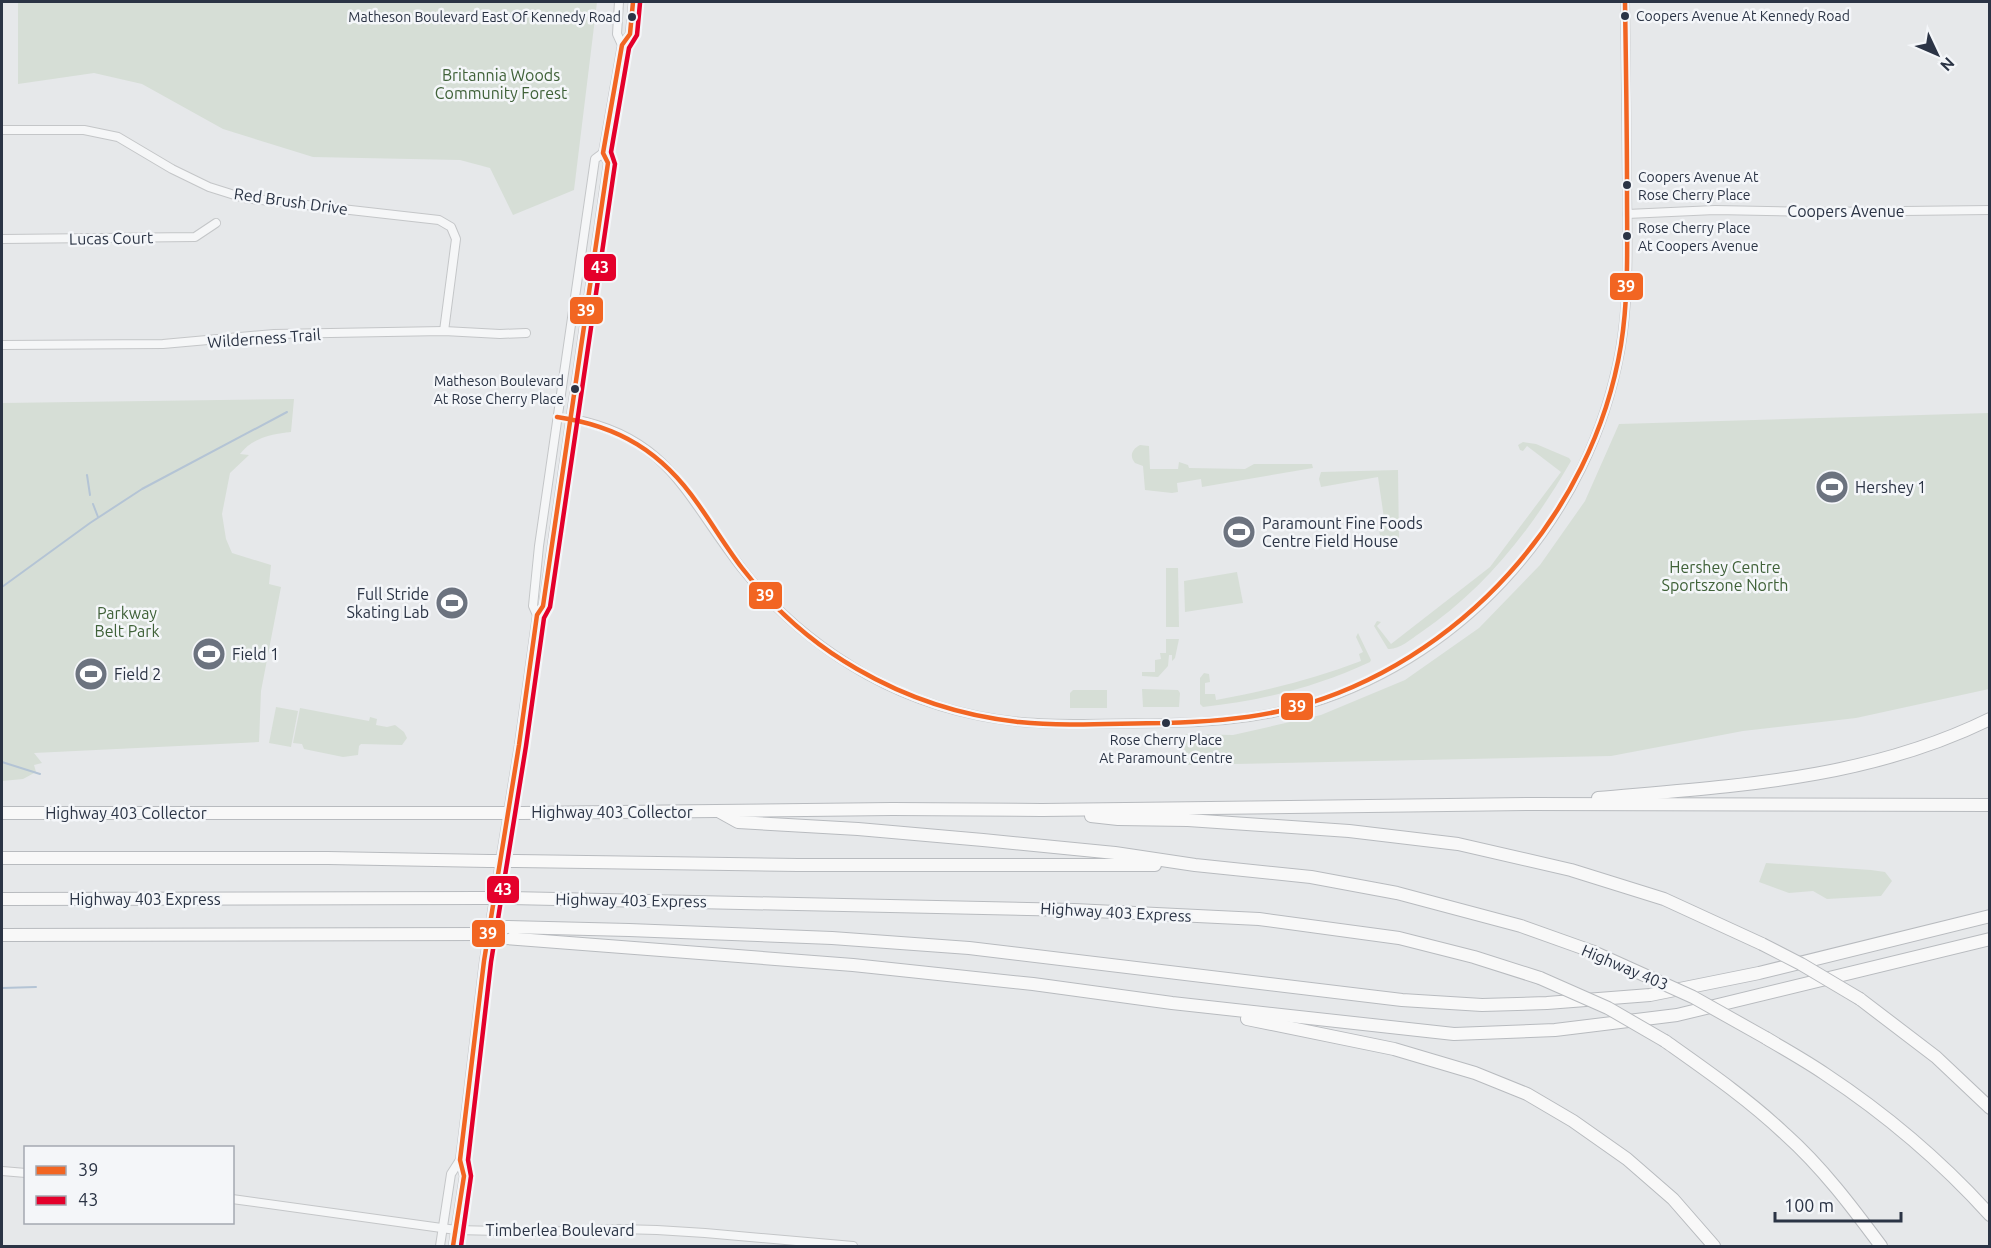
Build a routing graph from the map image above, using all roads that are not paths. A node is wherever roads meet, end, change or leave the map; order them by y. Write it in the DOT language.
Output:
graph roads {
  1 [pos="619,2"];
  2 [pos="633,2"];
  3 [pos="1625,2"];
  4 [pos="622,45"];
  5 [pos="2,130"];
  6 [pos="603,153"];
  7 [pos="1989,210"];
  8 [pos="1627,214"];
  9 [pos="216,224"];
  10 [pos="2,239"];
  11 [pos="444,331"];
  12 [pos="526,333"];
  13 [pos="2,345"];
  14 [pos="572,418"];
  15 [pos="537,615"];
  16 [pos="1989,719"];
  17 [pos="1528,804"];
  18 [pos="1989,805"];
  19 [pos="1042,810"];
  20 [pos="719,812"];
  21 [pos="2,813"];
  22 [pos="2,858"];
  23 [pos="1195,865"];
  24 [pos="2,899"];
  25 [pos="1989,916"];
  26 [pos="506,933"];
  27 [pos="2,935"];
  28 [pos="1989,939"];
  29 [pos="1172,1003"];
  30 [pos="1989,1108"];
  31 [pos="460,1160"];
  32 [pos="2,1171"];
  33 [pos="24,1173"];
  34 [pos="234,1199"];
  35 [pos="1989,1215"];
  36 [pos="443,1228"];
  37 [pos="456,1230"];
  38 [pos="440,1246"];
  39 [pos="453,1246"];
  40 [pos="853,1246"];
  41 [pos="1713,1246"];
  42 [pos="1881,1246"];
  1 -- 4 [label="street"];
  2 -- 4 [label="street"];
  3 -- 8 [label="street"];
  4 -- 6 [label="street"];
  5 -- 11 [label="street, Red Brush Drive"];
  6 -- 14 [label="street"];
  6 -- 15 [label="street"];
  7 -- 8 [label="street, Coopers Avenue"];
  8 -- 14 [label="street"];
  9 -- 10 [label="street, Lucas Court"];
  11 -- 12 [label="street, Wilderness Trail"];
  11 -- 13 [label="street, Wilderness Trail"];
  14 -- 15 [label="street"];
  15 -- 31 [label="street"];
  16 -- 17 [label="highway"];
  17 -- 18 [label="highway"];
  17 -- 19 [label="highway"];
  19 -- 20 [label="highway, Highway 403 Collector"];
  19 -- 30 [label="highway, bridge"];
  20 -- 21 [label="highway, Highway 403 Collector, bridge"];
  20 -- 23 [label="highway"];
  22 -- 23 [label="highway, bridge"];
  23 -- 35 [label="highway, Highway 403, bridge"];
  24 -- 42 [label="highway, Highway 403 Express, bridge"];
  25 -- 26 [label="highway"];
  26 -- 27 [label="highway, bridge"];
  26 -- 29 [label="highway"];
  28 -- 29 [label="highway"];
  29 -- 41 [label="highway"];
  31 -- 36 [label="street"];
  31 -- 37 [label="street"];
  32 -- 33 [label="street"];
  34 -- 36 [label="street, Timberlea Boulevard"];
  36 -- 37 [label="street, Timberlea Boulevard"];
  36 -- 38 [label="street"];
  37 -- 39 [label="street"];
  37 -- 40 [label="street, Timberlea Boulevard"];
}
